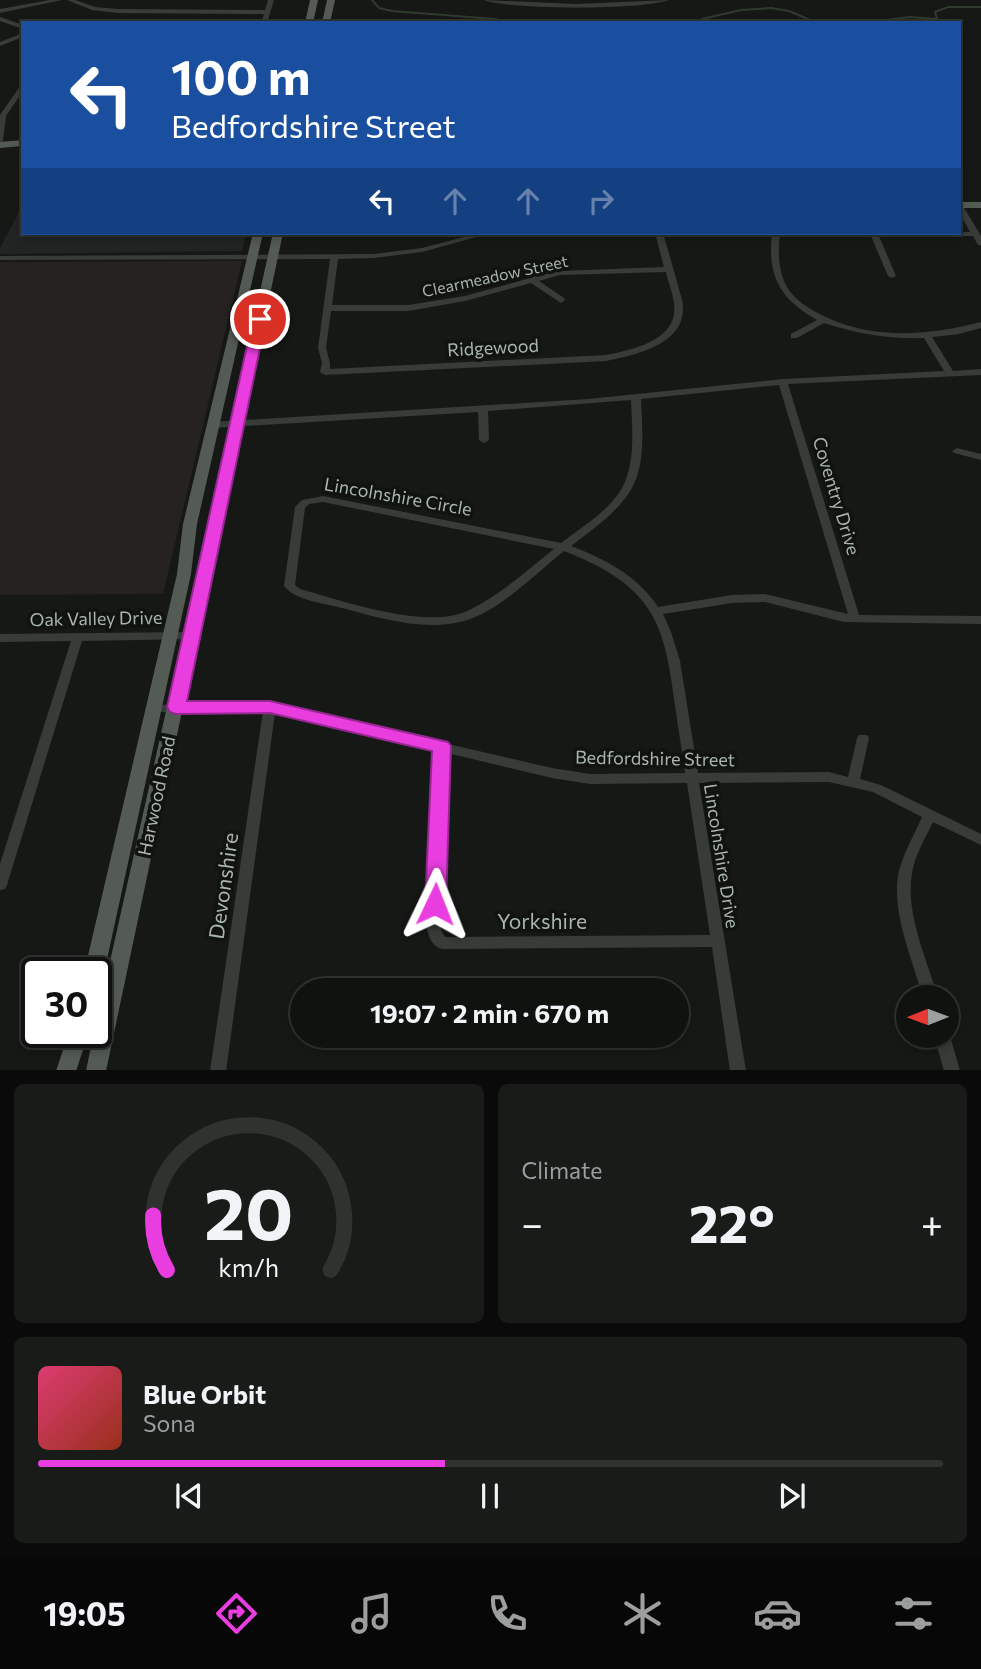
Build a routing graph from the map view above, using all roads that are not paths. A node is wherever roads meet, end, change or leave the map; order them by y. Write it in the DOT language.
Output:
graph roads {
  1 [pos="59,0"];
  2 [pos="70,0"];
  3 [pos="271,0"];
  4 [pos="314,0"];
  5 [pos="331,0"];
  6 [pos="486,0"];
  7 [pos="619,0"];
  8 [pos="666,0"];
  9 [pos="518,2"];
  10 [pos="625,4"];
  11 [pos="0,11"];
  12 [pos="267,12"];
  13 [pos="0,19"];
  14 [pos="309,20"];
  15 [pos="327,20"];
  16 [pos="265,21"];
  17 [pos="21,26"];
  18 [pos="21,36"];
  19 [pos="0,44"];
  20 [pos="21,89"];
  21 [pos="21,137"];
  22 [pos="0,141"];
  23 [pos="21,143"];
  24 [pos="961,199"];
  25 [pos="981,199"];
  26 [pos="981,205"];
  27 [pos="961,206"];
  28 [pos="961,210"];
  29 [pos="961,234"];
  30 [pos="975,234"];
  31 [pos="258,235"];
  32 [pos="278,235"];
  33 [pos="478,235"];
  34 [pos="660,235"];
  35 [pos="776,235"];
  36 [pos="874,235"];
  37 [pos="981,243"];
  38 [pos="334,255"];
  39 [pos="252,257"];
  40 [pos="273,257"];
  41 [pos="0,258"];
  42 [pos="669,269"];
  43 [pos="892,276"];
  44 [pos="531,279"];
  45 [pos="561,300"];
  46 [pos="328,308"];
  47 [pos="825,319"];
  48 [pos="981,325"];
  49 [pos="927,335"];
  50 [pos="794,336"];
  51 [pos="981,372"];
  52 [pos="950,373"];
  53 [pos="783,382"];
  54 [pos="636,397"];
  55 [pos="483,409"];
  56 [pos="237,424"];
  57 [pos="212,425"];
  58 [pos="484,440"];
  59 [pos="957,452"];
  60 [pos="981,457"];
  61 [pos="563,547"];
  62 [pos="656,611"];
  63 [pos="855,619"];
  64 [pos="981,620"];
  65 [pos="171,636"];
  66 [pos="191,636"];
  67 [pos="78,637"];
  68 [pos="0,638"];
  69 [pos="176,707"];
  70 [pos="270,707"];
  71 [pos="155,708"];
  72 [pos="863,737"];
  73 [pos="441,746"];
  74 [pos="692,779"];
  75 [pos="853,780"];
  76 [pos="930,814"];
  77 [pos="981,839"];
  78 [pos="5,855"];
  79 [pos="0,885"];
  80 [pos="717,941"];
  81 [pos="98,957"];
  82 [pos="927,985"];
  83 [pos="74,1048"];
  84 [pos="946,1048"];
  85 [pos="66,1070"];
  86 [pos="96,1070"];
  87 [pos="218,1070"];
  88 [pos="738,1070"];
  89 [pos="952,1070"];
  1 -- 11 [label="street"];
  2 -- 12 [label="street"];
  3 -- 12 [label="street"];
  4 -- 14 [label="main road"];
  5 -- 15 [label="main road"];
  6 -- 9 [label="street"];
  7 -- 10 [label="street"];
  8 -- 10 [label="street"];
  9 -- 10 [label="street"];
  12 -- 16 [label="street"];
  13 -- 17 [label="street"];
  14 -- 15 [label="main road"];
  18 -- 19 [label="street"];
  20 -- 22 [label="street"];
  21 -- 22 [label="main road"];
  22 -- 23 [label="main road"];
  24 -- 25 [label="main road"];
  26 -- 27 [label="main road"];
  28 -- 30 [label="street"];
  29 -- 30 [label="street"];
  30 -- 37 [label="street"];
  31 -- 39 [label="main road, Harwood Road"];
  32 -- 40 [label="main road, Harwood Road"];
  33 -- 38 [label="street"];
  34 -- 42 [label="street, Ridgewood"];
  35 -- 47 [label="street"];
  36 -- 43 [label="street"];
  38 -- 40 [label="street"];
  38 -- 46 [label="street, Ridgewood"];
  39 -- 40 [label="street"];
  39 -- 41 [label="street"];
  39 -- 57 [label="main road, Harwood Road"];
  40 -- 56 [label="main road, Harwood Road"];
  42 -- 44 [label="street, Clearmeadow Street"];
  42 -- 46 [label="street, Ridgewood"];
  44 -- 45 [label="street"];
  44 -- 46 [label="street, Clearmeadow Street"];
  47 -- 49 [label="street"];
  47 -- 50 [label="street"];
  48 -- 49 [label="street"];
  49 -- 52 [label="street"];
  51 -- 52 [label="street"];
  52 -- 53 [label="street"];
  53 -- 54 [label="street"];
  53 -- 63 [label="street, Coventry Drive"];
  54 -- 55 [label="street"];
  54 -- 61 [label="street"];
  55 -- 56 [label="street"];
  55 -- 58 [label="street"];
  56 -- 57 [label="street"];
  56 -- 66 [label="main road, Harwood Road"];
  57 -- 65 [label="main road, Harwood Road"];
  59 -- 60 [label="street"];
  61 -- 61 [label="street, Lincolnshire Circle"];
  61 -- 62 [label="street, Lincolnshire Drive"];
  62 -- 63 [label="street"];
  62 -- 74 [label="street, Lincolnshire Drive"];
  63 -- 64 [label="street"];
  65 -- 66 [label="street, Oak Valley Drive"];
  65 -- 67 [label="street, Oak Valley Drive"];
  65 -- 71 [label="main road, Harwood Road"];
  66 -- 69 [label="main road, Harwood Road"];
  67 -- 68 [label="street, Oak Valley Drive"];
  67 -- 78 [label="street"];
  69 -- 70 [label="street, Bedfordshire Street"];
  69 -- 71 [label="street, Bedfordshire Street"];
  69 -- 86 [label="main road, Harwood Road"];
  70 -- 73 [label="street, Bedfordshire Street"];
  70 -- 87 [label="street, Devonshire"];
  71 -- 81 [label="main road, Harwood Road"];
  72 -- 75 [label="street"];
  73 -- 74 [label="street, Bedfordshire Street"];
  73 -- 80 [label="street, Yorkshire"];
  74 -- 75 [label="street, Bedfordshire Street"];
  74 -- 80 [label="street, Lincolnshire Drive"];
  75 -- 76 [label="street, Bedfordshire Street"];
  76 -- 77 [label="street, Bedfordshire Street"];
  76 -- 82 [label="street"];
  78 -- 79 [label="street"];
  80 -- 88 [label="street, Lincolnshire Drive"];
  83 -- 85 [label="main road"];
  84 -- 89 [label="street"];
}
